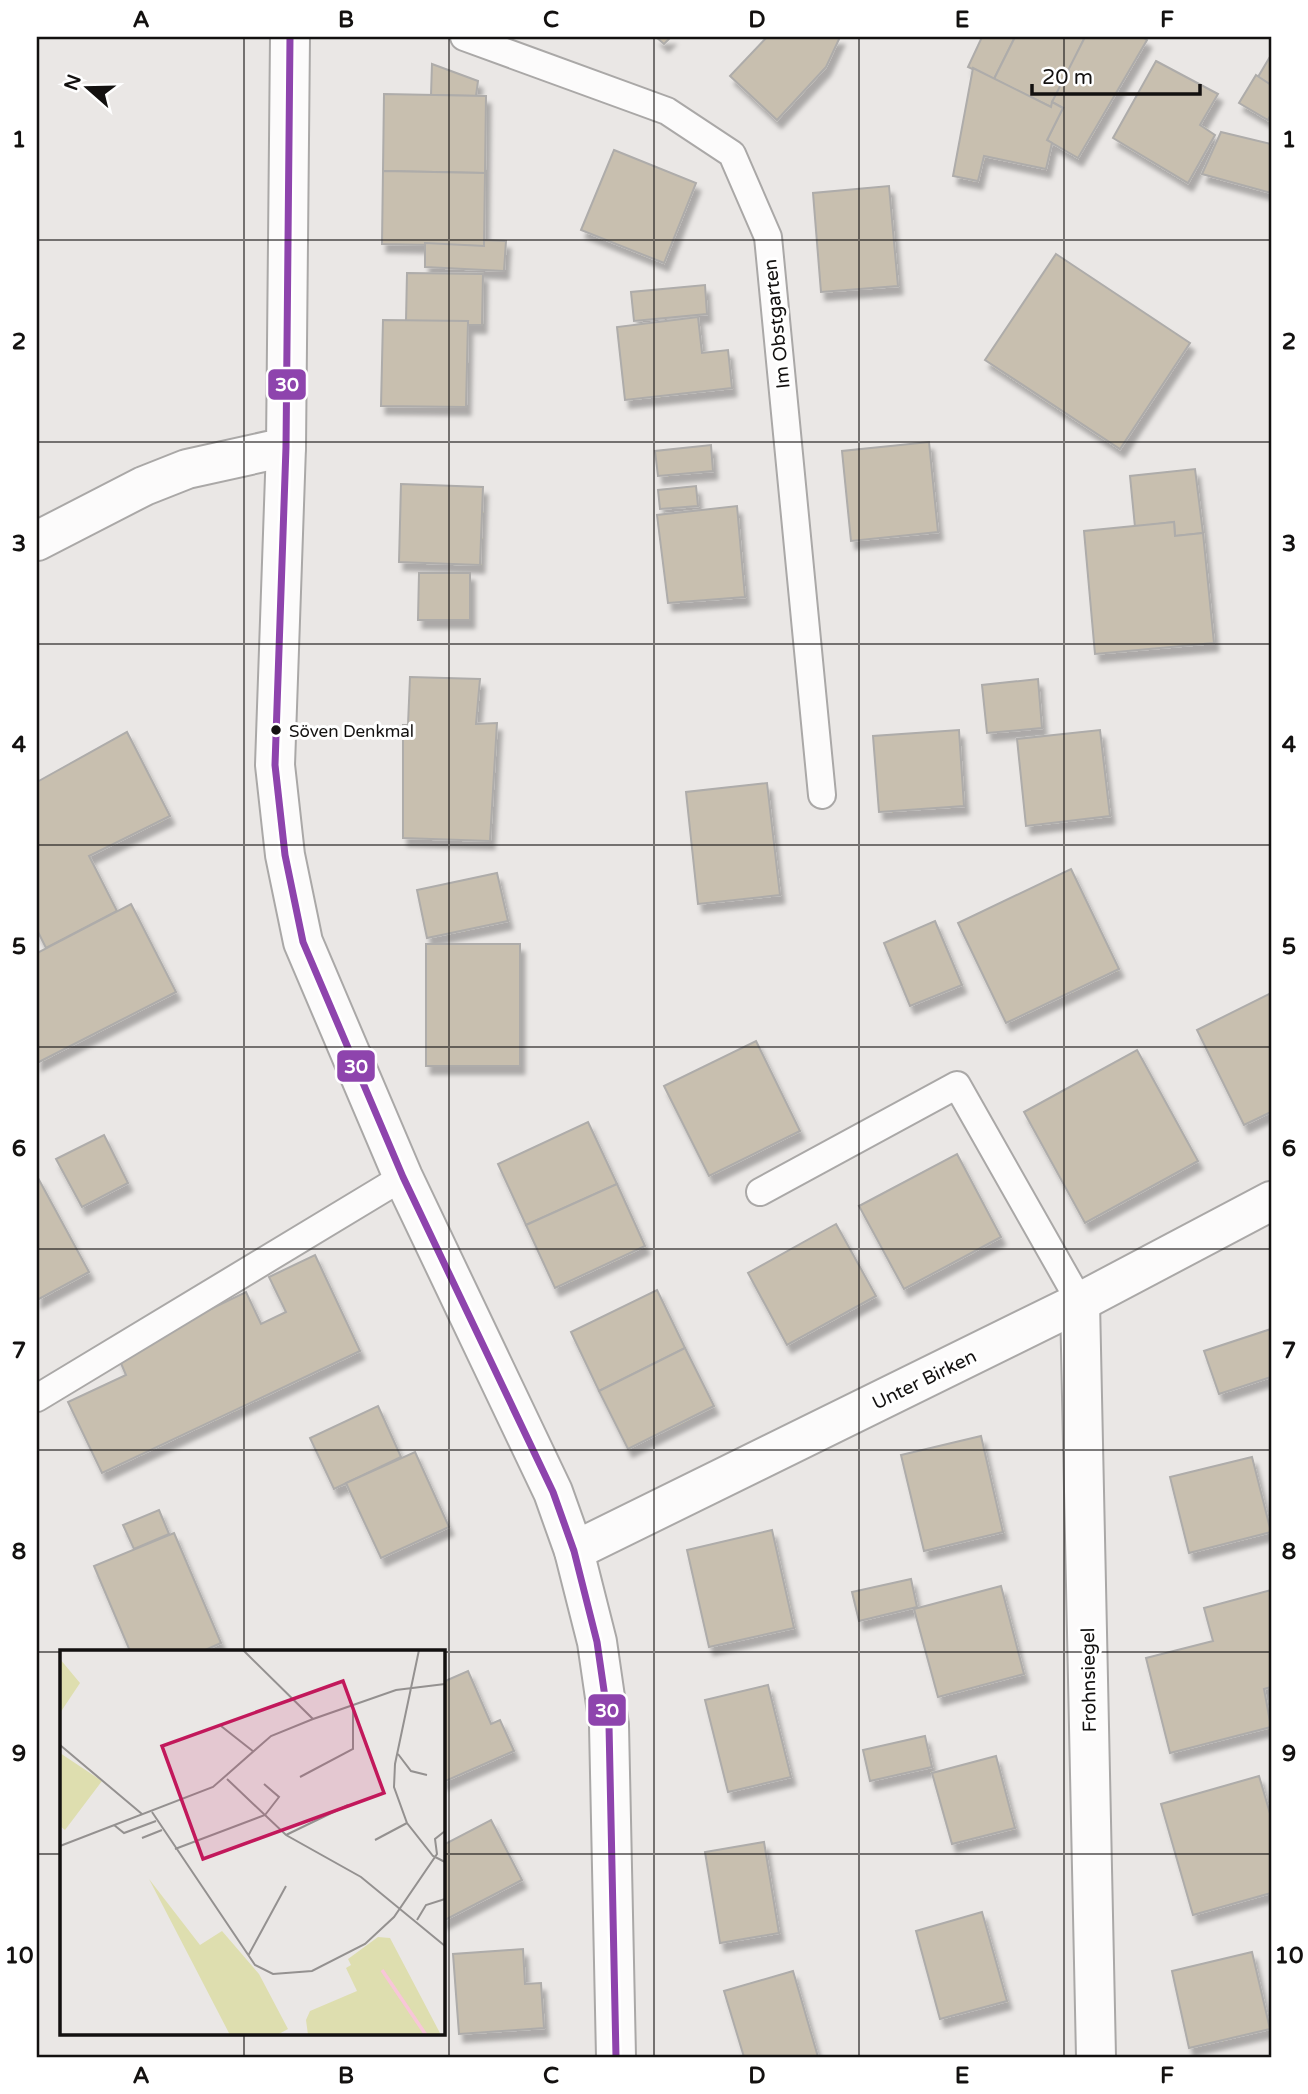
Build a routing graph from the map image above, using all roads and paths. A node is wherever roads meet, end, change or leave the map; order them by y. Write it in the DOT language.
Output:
graph roads {
  1 [pos="290,37"];
  2 [pos="464,37"];
  3 [pos="286,447"];
  4 [pos="37,541"];
  5 [pos="822,795"];
  6 [pos="403,1177"];
  7 [pos="760,1192"];
  8 [pos="1271,1202"];
  9 [pos="1080,1302"];
  10 [pos="37,1398"];
  11 [pos="574,1551"];
  12 [pos="616,2057"];
  13 [pos="1096,2057"];
  1 -- 3 [label="street"];
  2 -- 5 [label="lane, Im Obstgarten"];
  3 -- 4 [label="street"];
  3 -- 6 [label="street"];
  6 -- 10 [label="lane"];
  6 -- 11 [label="street"];
  7 -- 9 [label="lane"];
  8 -- 9 [label="street, Unter Birken"];
  9 -- 11 [label="street, Unter Birken"];
  9 -- 13 [label="street, Frohnsiegel"];
  11 -- 12 [label="street"];
}
